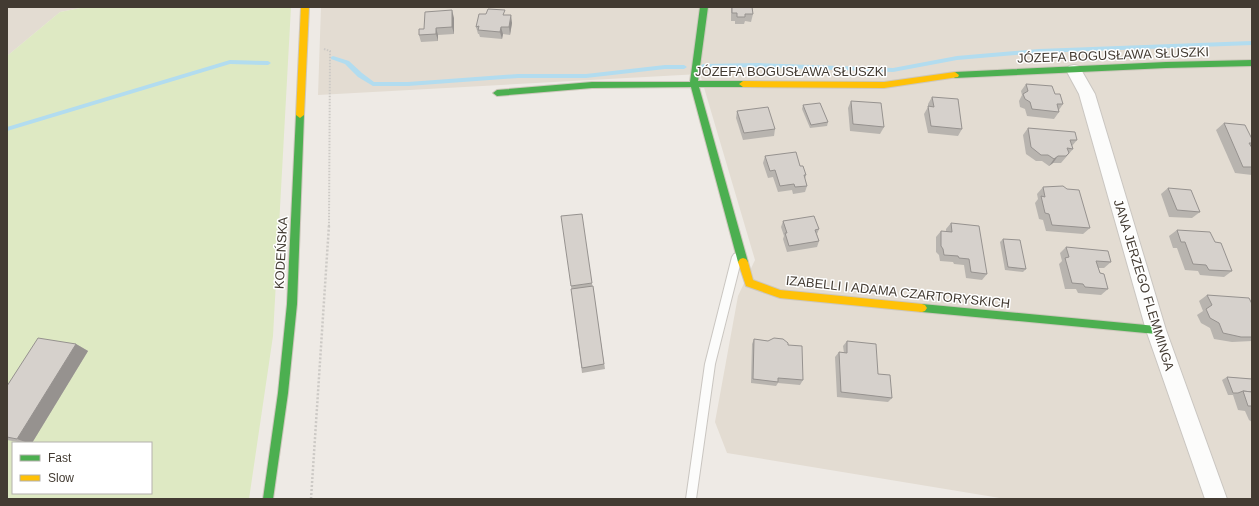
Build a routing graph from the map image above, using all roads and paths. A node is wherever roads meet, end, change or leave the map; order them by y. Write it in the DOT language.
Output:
graph roads {
  1 [pos="305,7"];
  2 [pos="704,7"];
  3 [pos="304,41"];
  4 [pos="1252,63"];
  5 [pos="1074,70"];
  6 [pos="694,83"];
  7 [pos="497,93"];
  8 [pos="739,247"];
  9 [pos="1156,330"];
  10 [pos="268,499"];
  11 [pos="311,499"];
  12 [pos="690,499"];
  13 [pos="1216,499"];
  1 -- 3 [label="street, KODEŃSKA"];
  2 -- 6 [label="street"];
  3 -- 10 [label="street, KODEŃSKA"];
  3 -- 11 [label="path"];
  4 -- 5 [label="street, JÓZEFA BOGUSŁAWA SŁUSZKI"];
  5 -- 6 [label="street, JÓZEFA BOGUSŁAWA SŁUSZKI"];
  5 -- 9 [label="street, JANA JERZEGO FLEMMINGA"];
  6 -- 7 [label="street, JÓZEFA BOGUSŁAWA SŁUSZKI"];
  6 -- 8 [label="street, IZABELLI I ADAMA CZARTORYSKICH"];
  8 -- 9 [label="street, IZABELLI I ADAMA CZARTORYSKICH"];
  8 -- 12 [label="lane"];
  9 -- 13 [label="street, JANA JERZEGO FLEMMINGA"];
}
